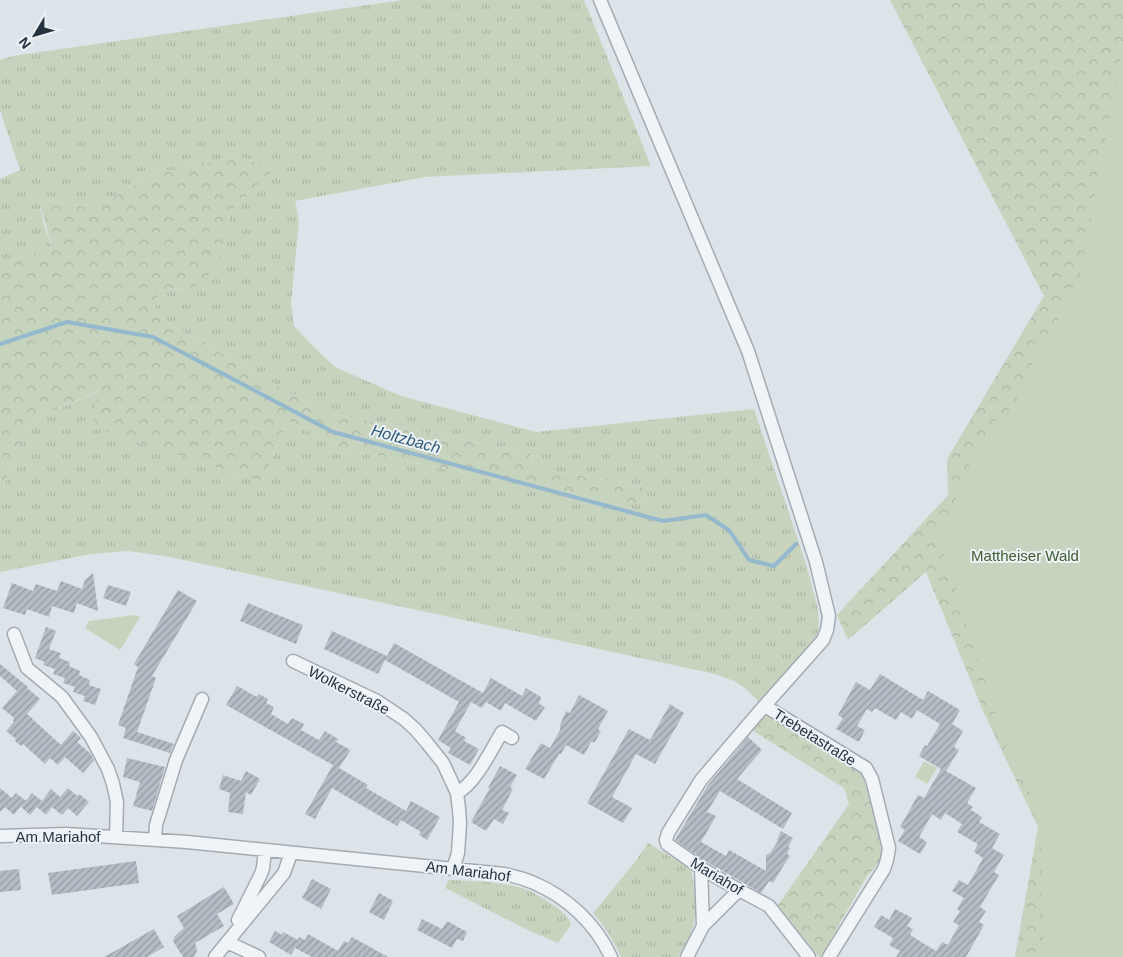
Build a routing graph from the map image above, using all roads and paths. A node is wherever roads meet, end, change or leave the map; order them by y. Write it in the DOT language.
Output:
graph roads {
  1 [pos="600,0"];
  2 [pos="14,634"];
  3 [pos="293,662"];
  4 [pos="202,699"];
  5 [pos="765,706"];
  6 [pos="512,738"];
  7 [pos="456,792"];
  8 [pos="0,836"];
  9 [pos="116,837"];
  10 [pos="155,840"];
  11 [pos="264,850"];
  12 [pos="291,853"];
  13 [pos="453,868"];
  14 [pos="701,868"];
  15 [pos="739,890"];
  16 [pos="703,926"];
  17 [pos="227,942"];
  18 [pos="215,957"];
  19 [pos="259,957"];
  20 [pos="611,957"];
  21 [pos="688,957"];
  22 [pos="810,957"];
  23 [pos="829,957"];
  1 -- 5 [label="street"];
  2 -- 9 [label="street"];
  3 -- 7 [label="street, Wolkerstraße"];
  4 -- 10 [label="street"];
  5 -- 14 [label="street, Mariahof"];
  5 -- 23 [label="street, Trebetastraße"];
  6 -- 7 [label="street"];
  7 -- 13 [label="street, Wolkerstraße"];
  8 -- 9 [label="street, Am Mariahof"];
  9 -- 10 [label="street, Am Mariahof"];
  10 -- 11 [label="street, Am Mariahof"];
  11 -- 12 [label="street, Am Mariahof"];
  11 -- 17 [label="street"];
  12 -- 13 [label="street, Am Mariahof"];
  12 -- 17 [label="street"];
  13 -- 20 [label="street, Am Mariahof"];
  14 -- 15 [label="street, Mariahof"];
  14 -- 16 [label="street"];
  15 -- 16 [label="street"];
  15 -- 22 [label="street, Mariahof"];
  16 -- 21 [label="street"];
  17 -- 18 [label="street"];
  17 -- 19 [label="street"];
}
